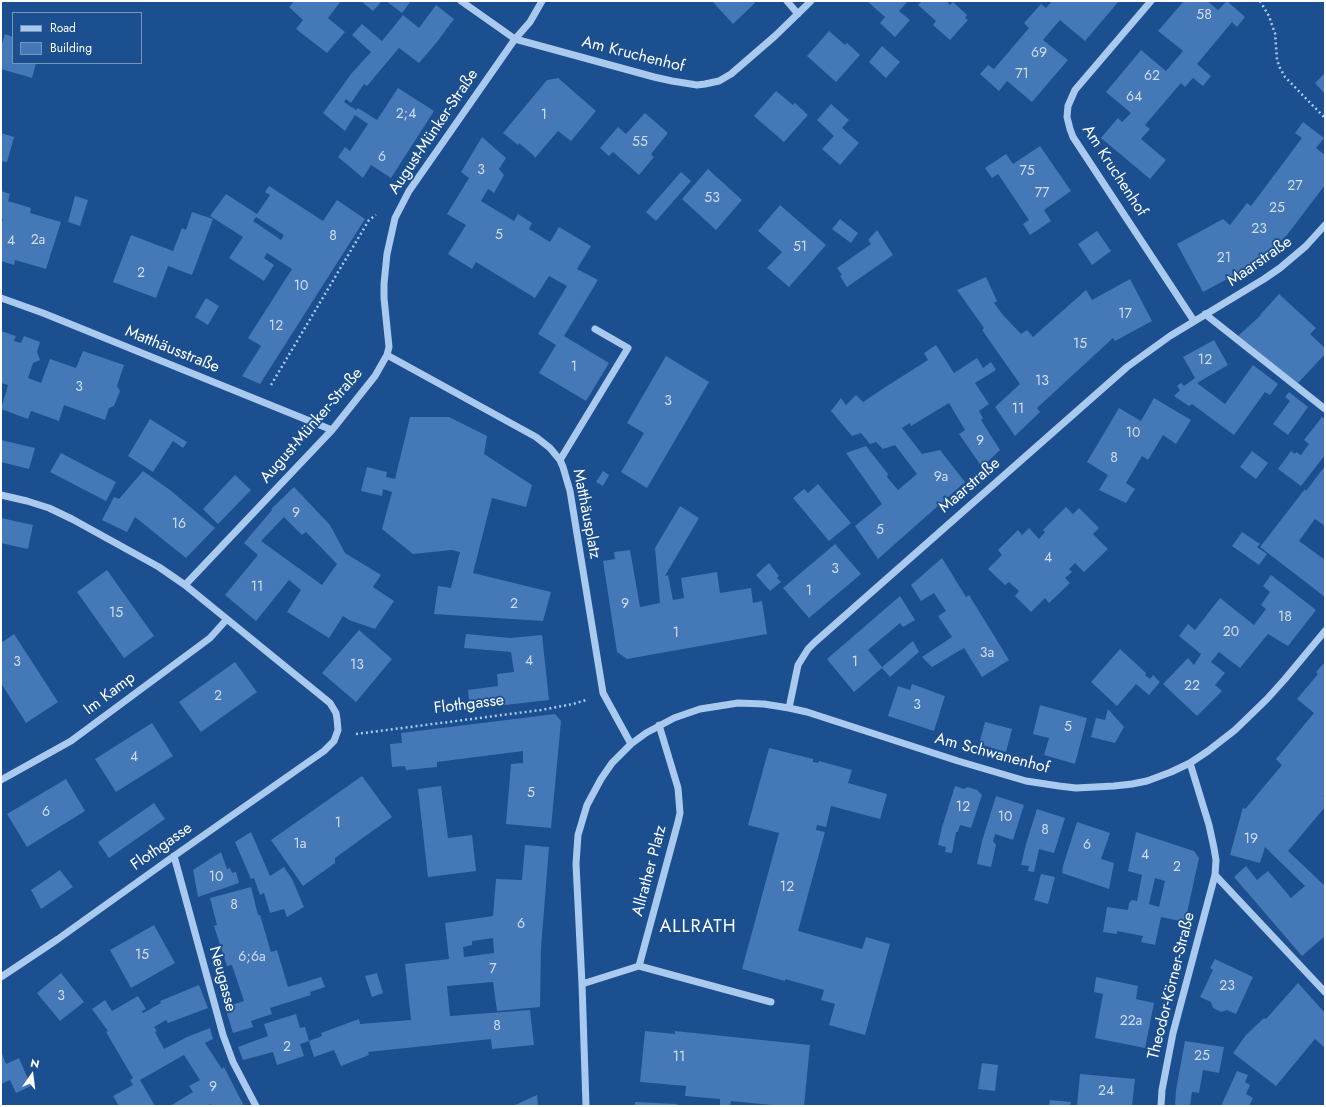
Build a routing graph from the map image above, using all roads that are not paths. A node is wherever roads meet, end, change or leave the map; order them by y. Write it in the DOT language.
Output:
graph roads {
  1 [pos="461,1"];
  2 [pos="542,1"];
  3 [pos="787,1"];
  4 [pos="811,1"];
  5 [pos="1151,1"];
  6 [pos="798,14"];
  7 [pos="515,39"];
  8 [pos="1325,225"];
  9 [pos="1,298"];
  10 [pos="1205,314"];
  11 [pos="1194,321"];
  12 [pos="595,329"];
  13 [pos="387,355"];
  14 [pos="1323,407"];
  15 [pos="332,430"];
  16 [pos="560,460"];
  17 [pos="1,495"];
  18 [pos="185,586"];
  19 [pos="227,619"];
  20 [pos="1325,631"];
  21 [pos="789,708"];
  22 [pos="659,725"];
  23 [pos="631,744"];
  24 [pos="1190,763"];
  25 [pos="1,780"];
  26 [pos="174,856"];
  27 [pos="1215,875"];
  28 [pos="638,966"];
  29 [pos="1,977"];
  30 [pos="582,984"];
  31 [pos="1325,992"];
  32 [pos="771,1002"];
  33 [pos="256,1106"];
  34 [pos="586,1106"];
  35 [pos="1161,1106"];
  1 -- 7 [label="street"];
  2 -- 7 [label="street"];
  3 -- 6 [label="street"];
  4 -- 6 [label="street, Am Kruchenhof"];
  5 -- 11 [label="street, Am Kruchenhof"];
  6 -- 7 [label="street, Am Kruchenhof"];
  7 -- 13 [label="street, August-Münker-Straße"];
  8 -- 10 [label="street, Maarstraße"];
  9 -- 15 [label="street, Matthäusstraße"];
  10 -- 11 [label="street, Maarstraße"];
  10 -- 14 [label="street"];
  11 -- 21 [label="street, Maarstraße"];
  12 -- 16 [label="street"];
  13 -- 15 [label="street, August-Münker-Straße"];
  13 -- 16 [label="street, Matthäusplatz"];
  15 -- 18 [label="street, August-Münker-Straße"];
  16 -- 23 [label="street, Matthäusplatz"];
  17 -- 18 [label="street"];
  18 -- 19 [label="street"];
  19 -- 25 [label="street, Im Kamp"];
  19 -- 26 [label="street, Flothgasse"];
  20 -- 24 [label="street"];
  21 -- 22 [label="street"];
  21 -- 24 [label="street, Am Schwanenhof"];
  22 -- 23 [label="street"];
  22 -- 28 [label="street, Allrather Platz"];
  23 -- 30 [label="street"];
  24 -- 27 [label="street, Theodor-Körner-Straße"];
  26 -- 29 [label="street, Flothgasse"];
  26 -- 33 [label="street, Neugasse"];
  27 -- 31 [label="street"];
  27 -- 35 [label="street, Theodor-Körner-Straße"];
  28 -- 30 [label="street"];
  28 -- 32 [label="street"];
  30 -- 34 [label="street"];
}
